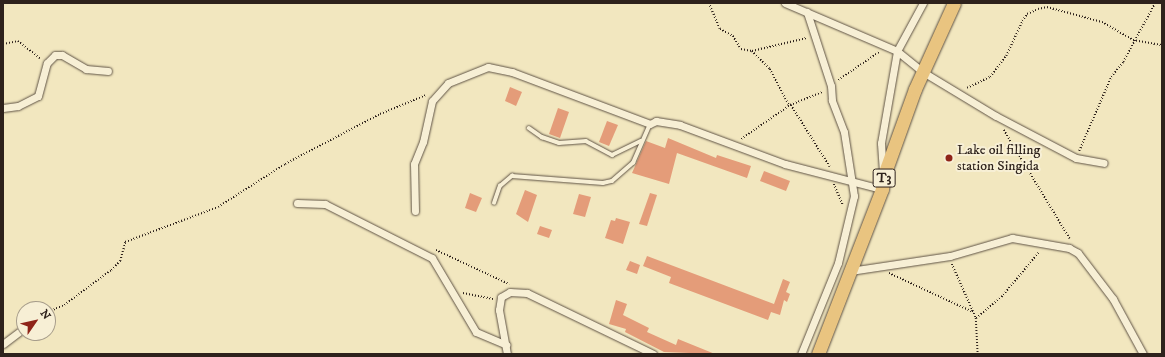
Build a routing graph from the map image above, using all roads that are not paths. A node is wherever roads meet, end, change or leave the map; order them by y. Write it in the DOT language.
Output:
graph roads {
  1 [pos="785,3"];
  2 [pos="923,3"];
  3 [pos="954,3"];
  4 [pos="807,12"];
  5 [pos="897,50"];
  6 [pos="108,71"];
  7 [pos="923,72"];
  8 [pos="3,108"];
  9 [pos="650,124"];
  10 [pos="529,128"];
  11 [pos="641,141"];
  12 [pos="1104,163"];
  13 [pos="884,175"];
  14 [pos="854,183"];
  15 [pos="882,189"];
  16 [pos="297,203"];
  17 [pos="494,203"];
  18 [pos="415,211"];
  19 [pos="850,271"];
  20 [pos="16,334"];
  21 [pos="3,344"];
  22 [pos="506,345"];
  23 [pos="508,354"];
  24 [pos="653,354"];
  25 [pos="801,354"];
  26 [pos="818,354"];
  27 [pos="1143,354"];
  1 -- 4 [label="street"];
  2 -- 5 [label="street"];
  3 -- 7 [label="highway, T3"];
  4 -- 5 [label="street"];
  4 -- 14 [label="street"];
  5 -- 7 [label="street"];
  5 -- 13 [label="street"];
  6 -- 8 [label="street"];
  7 -- 12 [label="street"];
  7 -- 13 [label="highway, T3"];
  9 -- 11 [label="lane"];
  9 -- 14 [label="street"];
  9 -- 18 [label="street"];
  10 -- 11 [label="lane"];
  11 -- 17 [label="lane"];
  13 -- 15 [label="highway, T3"];
  14 -- 15 [label="street"];
  14 -- 25 [label="street"];
  15 -- 19 [label="highway, T3"];
  16 -- 22 [label="street"];
  19 -- 26 [label="highway, T3"];
  19 -- 27 [label="street"];
  20 -- 21 [label="street"];
  22 -- 23 [label="street"];
  22 -- 24 [label="street"];
}
